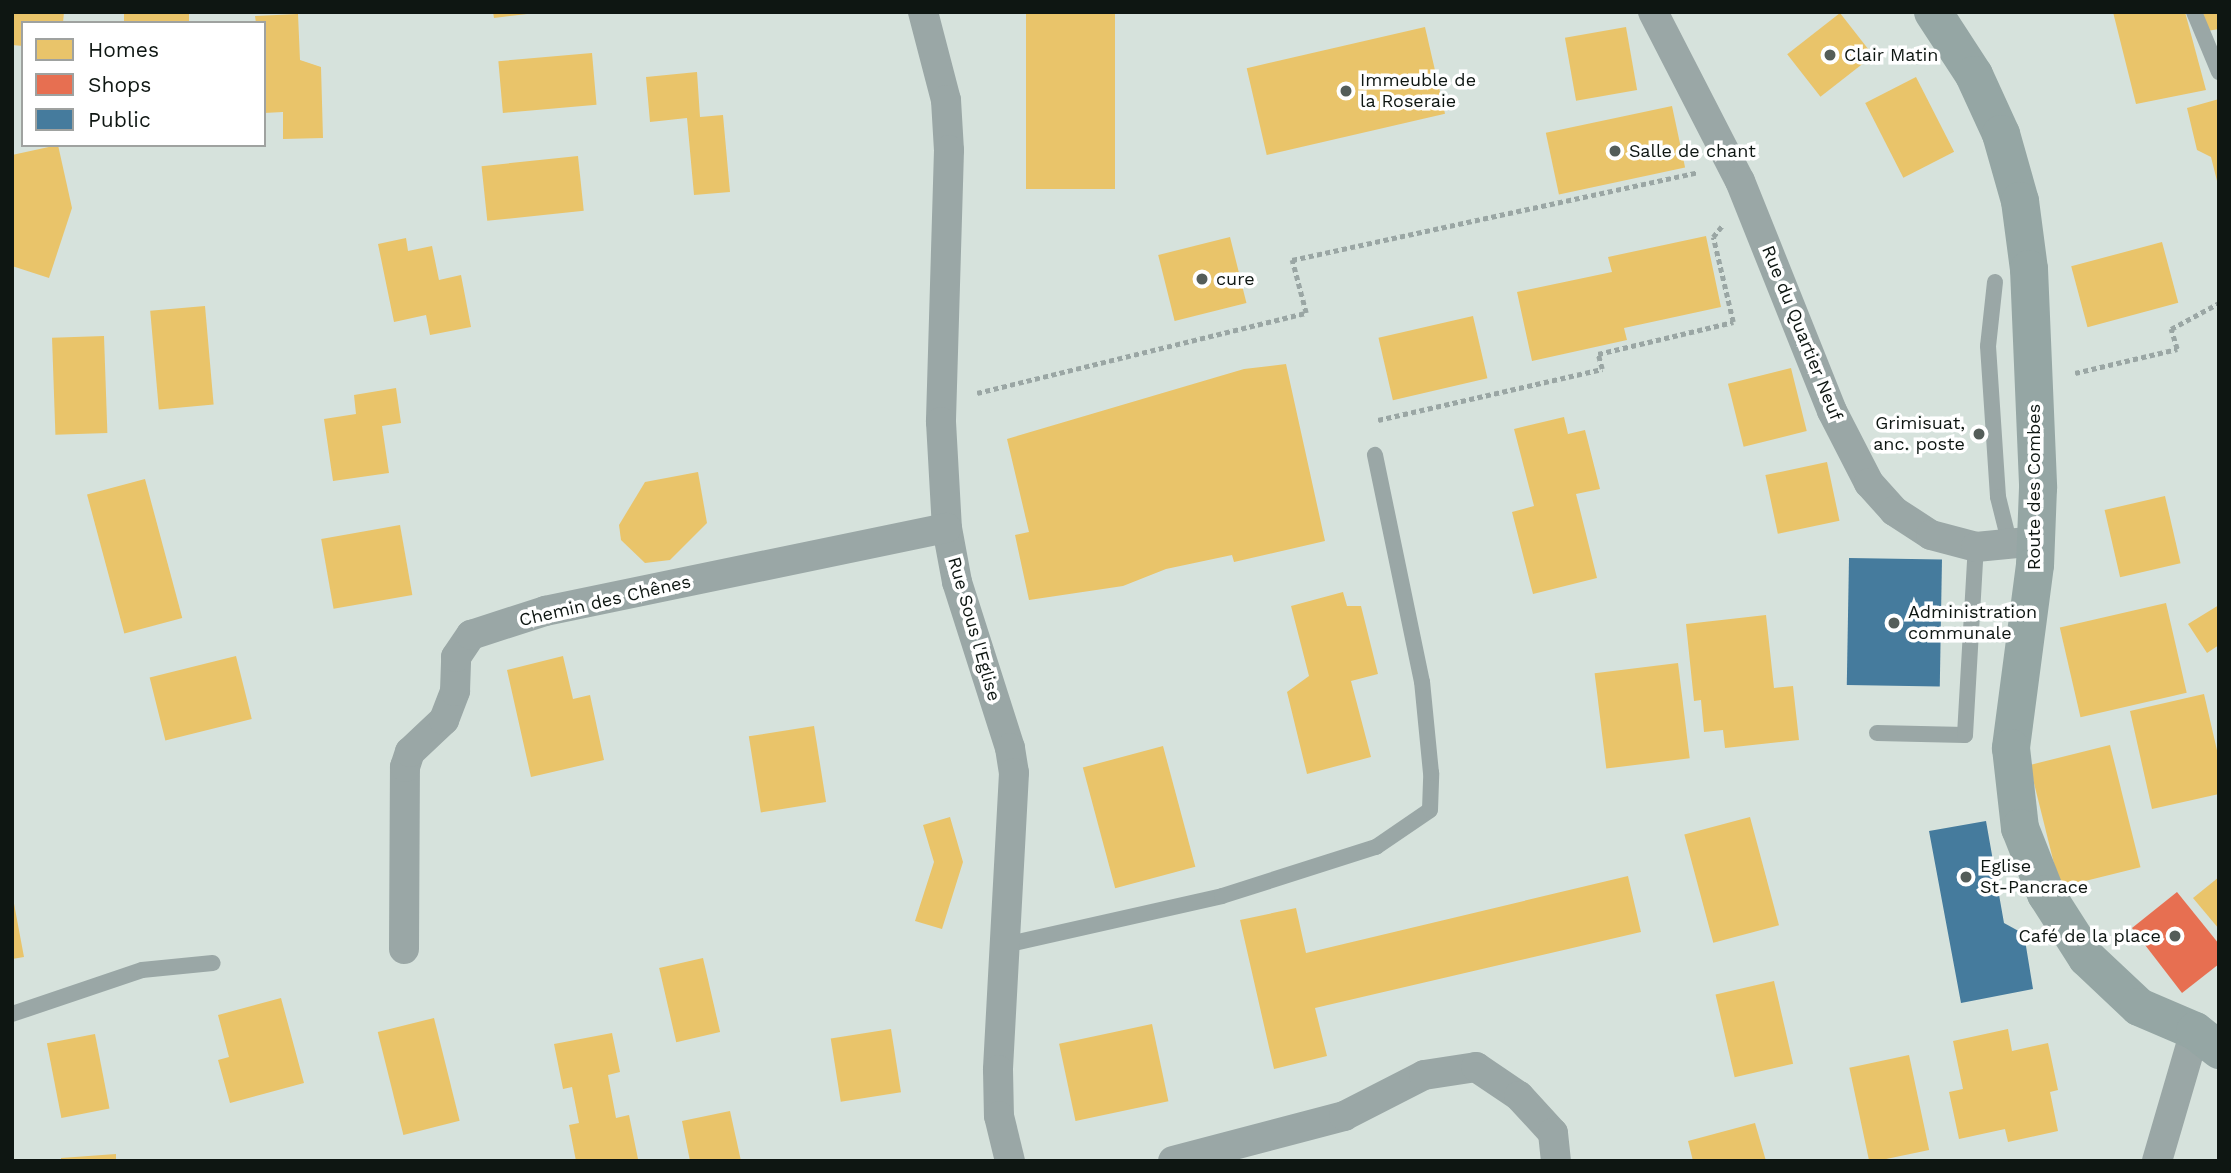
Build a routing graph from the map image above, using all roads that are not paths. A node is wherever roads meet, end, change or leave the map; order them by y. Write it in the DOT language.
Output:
graph roads {
  1 [pos="923,12"];
  2 [pos="1653,12"];
  3 [pos="1933,12"];
  4 [pos="2194,12"];
  5 [pos="2219,72"];
  6 [pos="1996,282"];
  7 [pos="1375,455"];
  8 [pos="947,528"];
  9 [pos="2023,541"];
  10 [pos="1976,547"];
  11 [pos="1877,733"];
  12 [pos="1005,945"];
  13 [pos="404,949"];
  14 [pos="213,963"];
  15 [pos="12,1014"];
  16 [pos="2211,1033"];
  17 [pos="1010,1161"];
  18 [pos="1173,1161"];
  19 [pos="1556,1161"];
  20 [pos="2157,1161"];
  1 -- 8 [label="street, Rue Sous l'Eglise"];
  2 -- 10 [label="street, Rue du Quartier Neuf"];
  3 -- 9 [label="street, Route des Combes"];
  4 -- 5 [label="lane"];
  6 -- 9 [label="lane"];
  7 -- 12 [label="lane"];
  8 -- 12 [label="street, Rue Sous l'Eglise"];
  8 -- 13 [label="street, Chemin des Chênes"];
  9 -- 10 [label="street, Rue du Quartier Neuf"];
  9 -- 16 [label="street, Route des Combes"];
  10 -- 11 [label="lane"];
  12 -- 17 [label="street, Rue Sous l'Eglise"];
  14 -- 15 [label="lane"];
  16 -- 20 [label="street"];
  18 -- 19 [label="street"];
}
